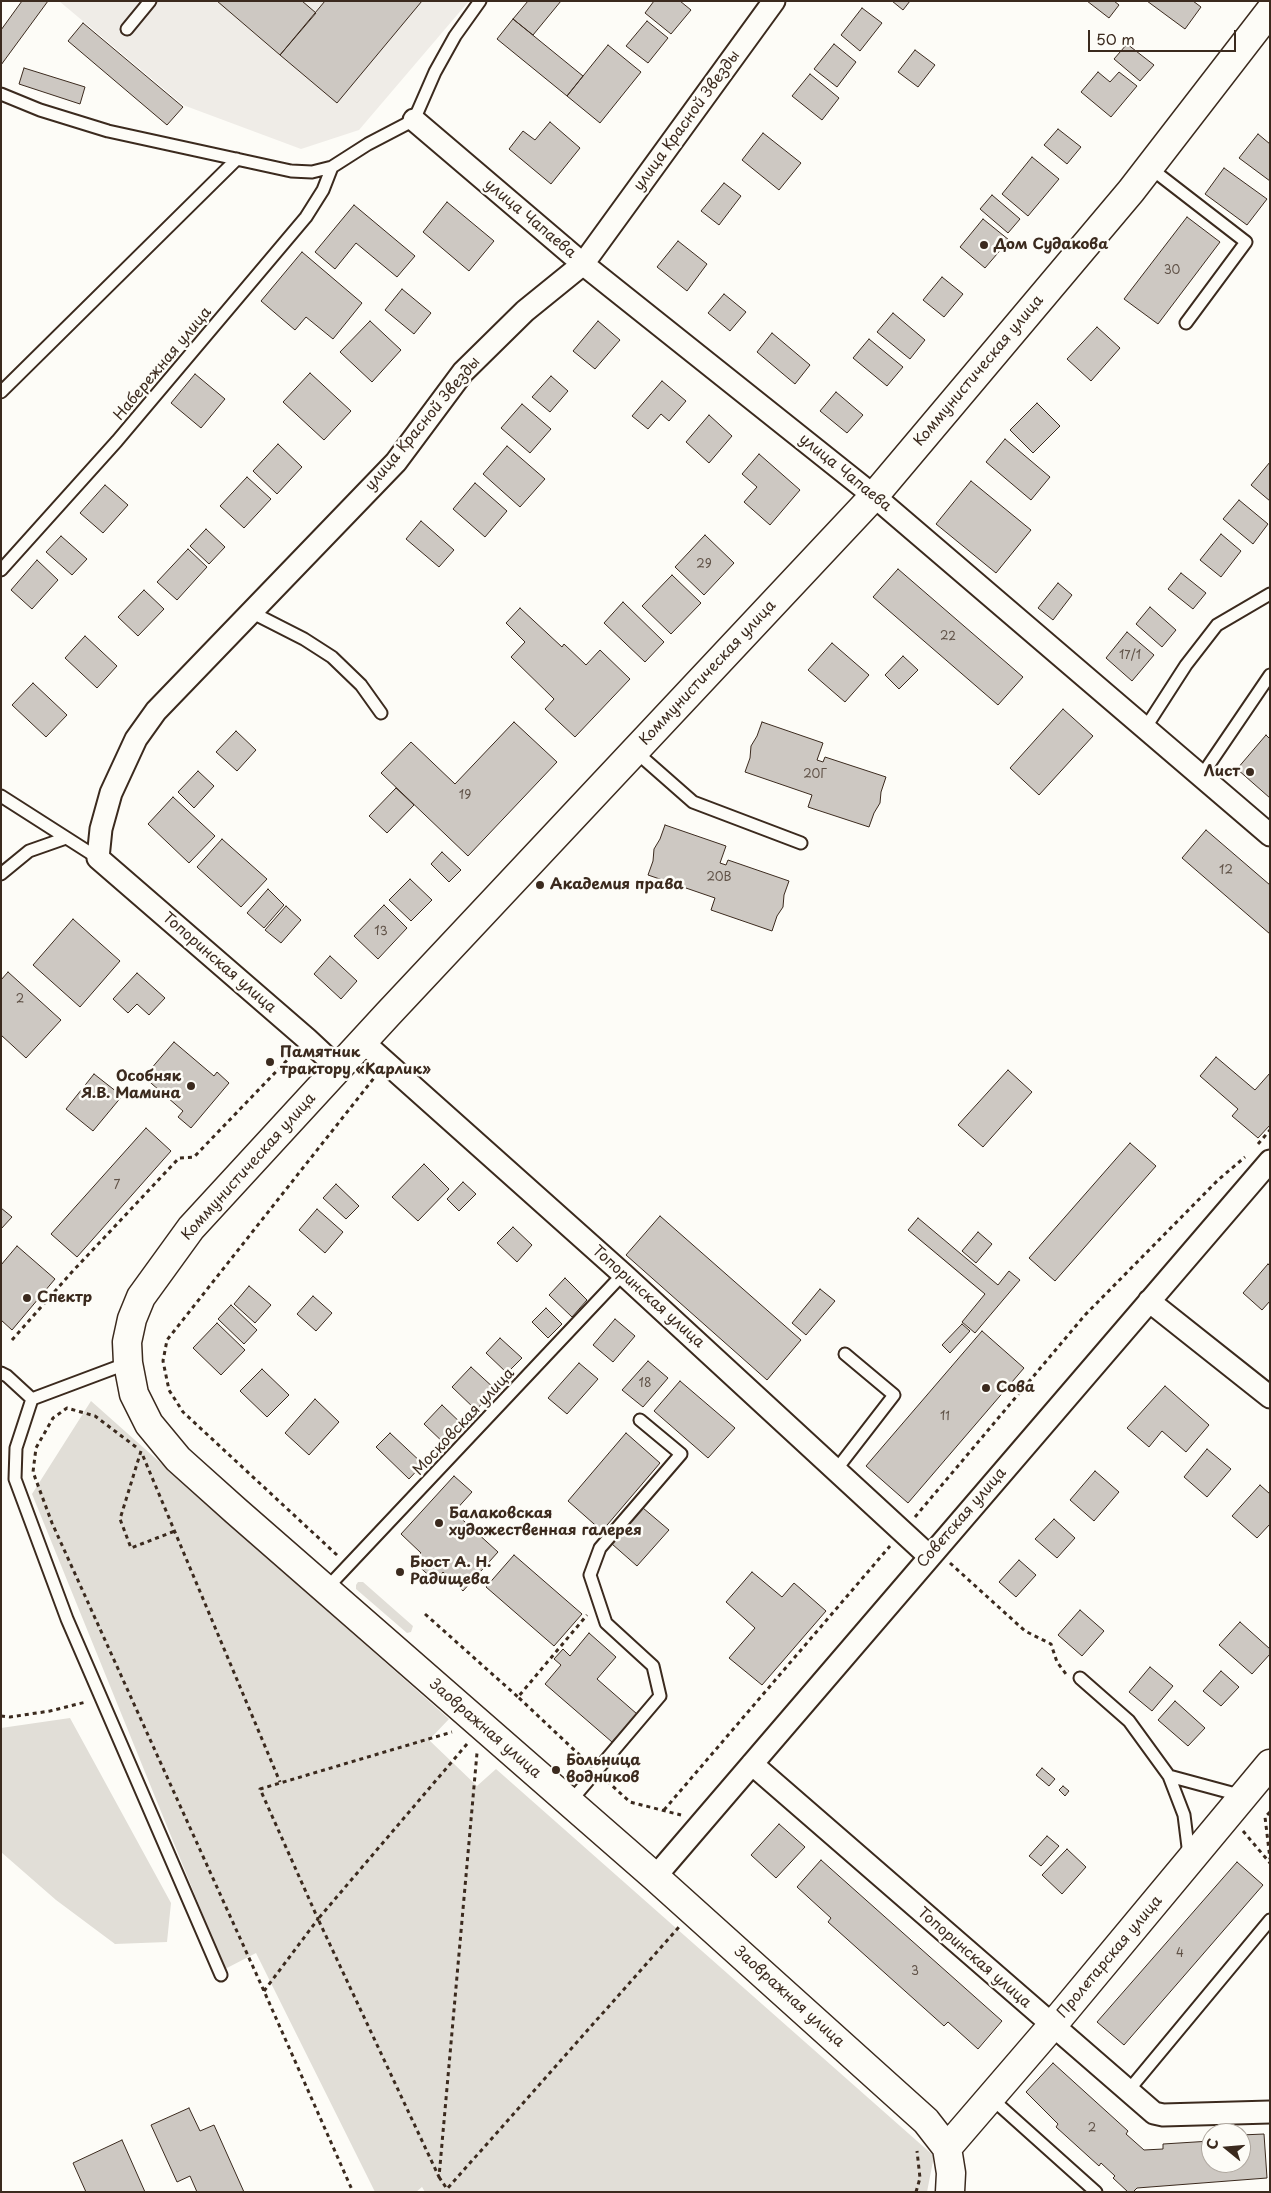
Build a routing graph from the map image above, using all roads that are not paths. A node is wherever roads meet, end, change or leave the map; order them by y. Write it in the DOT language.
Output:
graph roads {
  1 [pos="150,1"];
  2 [pos="480,1"];
  3 [pos="774,1"];
  4 [pos="1270,11"];
  5 [pos="127,29"];
  6 [pos="1,94"];
  7 [pos="414,120"];
  8 [pos="237,160"];
  9 [pos="332,167"];
  10 [pos="1149,167"];
  11 [pos="583,264"];
  12 [pos="1186,323"];
  13 [pos="1,392"];
  14 [pos="874,496"];
  15 [pos="1,570"];
  16 [pos="1270,594"];
  17 [pos="252,612"];
  18 [pos="1270,675"];
  19 [pos="381,713"];
  20 [pos="1146,727"];
  21 [pos="635,751"];
  22 [pos="1202,775"];
  23 [pos="1,796"];
  24 [pos="1270,834"];
  25 [pos="66,838"];
  26 [pos="801,843"];
  27 [pos="98,858"];
  28 [pos="1,874"];
  29 [pos="362,1042"];
  30 [pos="338,1068"];
  31 [pos="1262,1154"];
  32 [pos="623,1274"];
  33 [pos="1149,1301"];
  34 [pos="132,1319"];
  35 [pos="846,1354"];
  36 [pos="128,1363"];
  37 [pos="1,1373"];
  38 [pos="1270,1397"];
  39 [pos="32,1399"];
  40 [pos="640,1420"];
  41 [pos="836,1470"];
  42 [pos="932,1552"];
  43 [pos="326,1590"];
  44 [pos="1080,1678"];
  45 [pos="752,1764"];
  46 [pos="1270,1764"];
  47 [pos="1169,1776"];
  48 [pos="570,1802"];
  49 [pos="1236,1805"];
  50 [pos="1190,1860"];
  51 [pos="655,1877"];
  52 [pos="1270,1920"];
  53 [pos="220,1975"];
  54 [pos="1052,2026"];
  55 [pos="1128,2091"];
  56 [pos="991,2098"];
  57 [pos="1270,2112"];
  58 [pos="947,2148"];
  59 [pos="950,2192"];
  60 [pos="1096,2192"];
  1 -- 5 [label="lane"];
  2 -- 7 [label="lane"];
  3 -- 11 [label="street, улица Красной Звезды"];
  4 -- 10 [label="main road, Коммунистическая улица"];
  6 -- 8 [label="lane"];
  7 -- 9 [label="lane"];
  7 -- 11 [label="street, улица Чапаева"];
  8 -- 9 [label="lane"];
  8 -- 13 [label="lane"];
  9 -- 15 [label="lane, Набережная улица"];
  10 -- 12 [label="lane"];
  10 -- 14 [label="main road, Коммунистическая улица"];
  11 -- 14 [label="street, улица Чапаева"];
  11 -- 17 [label="street, улица Красной Звезды"];
  14 -- 20 [label="street, улица Чапаева"];
  14 -- 21 [label="main road, Коммунистическая улица"];
  16 -- 20 [label="lane"];
  17 -- 19 [label="lane"];
  17 -- 27 [label="street, улица Красной Звезды"];
  18 -- 22 [label="lane"];
  20 -- 22 [label="street, улица Чапаева"];
  21 -- 26 [label="lane"];
  21 -- 29 [label="main road, Коммунистическая улица"];
  22 -- 24 [label="street, улица Чапаева"];
  23 -- 25 [label="lane"];
  25 -- 27 [label="lane"];
  25 -- 28 [label="lane"];
  27 -- 30 [label="street, Топоринская улица"];
  29 -- 30 [label="main road, Коммунистическая улица"];
  29 -- 32 [label="street, Топоринская улица"];
  30 -- 34 [label="main road, Коммунистическая улица"];
  31 -- 33 [label="street, Советская улица"];
  32 -- 41 [label="street, Топоринская улица"];
  32 -- 43 [label="lane, Московская улица"];
  33 -- 38 [label="street"];
  33 -- 42 [label="street, Советская улица"];
  34 -- 36 [label="main road, Заовражная улица"];
  35 -- 41 [label="lane"];
  36 -- 39 [label="lane"];
  36 -- 43 [label="main road, Заовражная улица"];
  37 -- 39 [label="lane"];
  39 -- 53 [label="lane"];
  40 -- 48 [label="lane"];
  41 -- 42 [label="street, Топоринская улица"];
  42 -- 45 [label="street, Советская улица"];
  43 -- 48 [label="main road, Заовражная улица"];
  44 -- 47 [label="lane"];
  45 -- 51 [label="street, Советская улица"];
  45 -- 54 [label="street, Топоринская улица"];
  46 -- 49 [label="main road, Пролетарская улица"];
  47 -- 49 [label="lane"];
  47 -- 50 [label="lane"];
  48 -- 51 [label="main road, Заовражная улица"];
  49 -- 50 [label="main road, Пролетарская улица"];
  50 -- 54 [label="main road, Пролетарская улица"];
  51 -- 58 [label="main road, Заовражная улица"];
  52 -- 55 [label="lane"];
  54 -- 55 [label="street, Топоринская улица"];
  54 -- 56 [label="main road, Пролетарская улица"];
  55 -- 57 [label="street, Топоринская улица"];
  56 -- 58 [label="main road, Пролетарская улица"];
  56 -- 60 [label="lane"];
  58 -- 59 [label="main road"];
}
